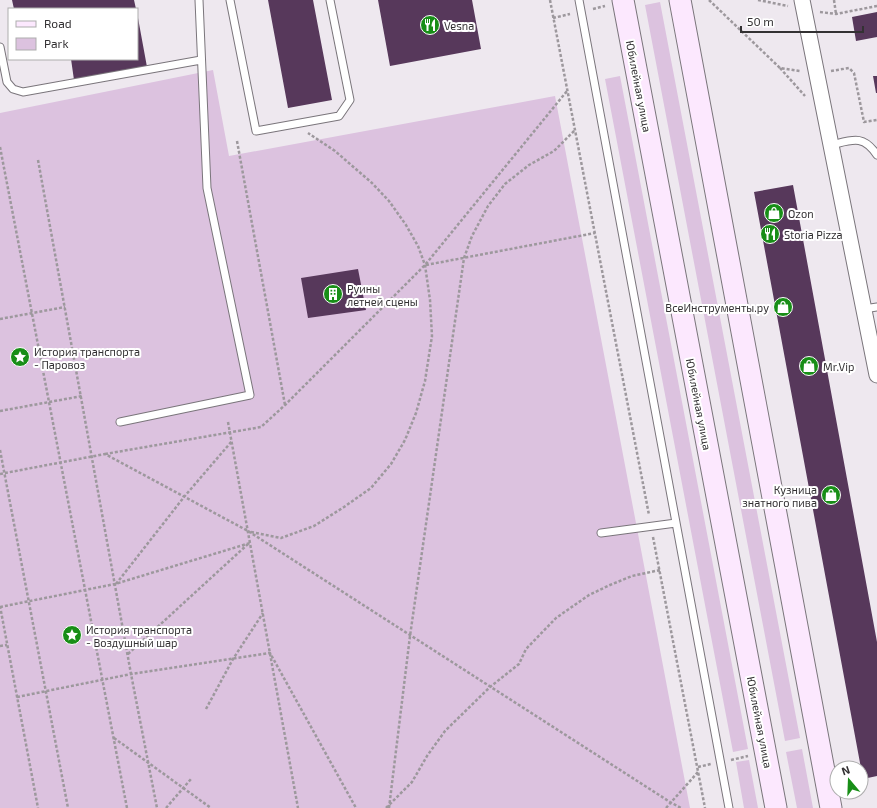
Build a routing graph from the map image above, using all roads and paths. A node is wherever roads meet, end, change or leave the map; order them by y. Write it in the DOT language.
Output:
graph roads {
  1 [pos="199,0"];
  2 [pos="230,0"];
  3 [pos="330,0"];
  4 [pos="550,0"];
  5 [pos="579,0"];
  6 [pos="623,0"];
  7 [pos="680,0"];
  8 [pos="708,0"];
  9 [pos="758,0"];
  10 [pos="834,0"];
  11 [pos="803,5"];
  12 [pos="877,6"];
  13 [pos="0,47"];
  14 [pos="201,60"];
  15 [pos="780,68"];
  16 [pos="817,74"];
  17 [pos="567,90"];
  18 [pos="806,97"];
  19 [pos="877,120"];
  20 [pos="296,124"];
  21 [pos="575,130"];
  22 [pos="237,141"];
  23 [pos="831,145"];
  24 [pos="0,147"];
  25 [pos="877,155"];
  26 [pos="38,160"];
  27 [pos="594,233"];
  28 [pos="464,258"];
  29 [pos="425,266"];
  30 [pos="66,307"];
  31 [pos="871,308"];
  32 [pos="32,313"];
  33 [pos="0,319"];
  34 [pos="877,374"];
  35 [pos="82,396"];
  36 [pos="49,402"];
  37 [pos="285,405"];
  38 [pos="0,411"];
  39 [pos="120,422"];
  40 [pos="228,422"];
  41 [pos="230,433"];
  42 [pos="232,441"];
  43 [pos="0,450"];
  44 [pos="105,454"];
  45 [pos="92,456"];
  46 [pos="60,462"];
  47 [pos="4,473"];
  48 [pos="0,474"];
  49 [pos="184,497"];
  50 [pos="676,523"];
  51 [pos="651,526"];
  52 [pos="248,531"];
  53 [pos="601,533"];
  54 [pos="250,543"];
  55 [pos="660,570"];
  56 [pos="115,584"];
  57 [pos="85,590"];
  58 [pos="29,601"];
  59 [pos="0,607"];
  60 [pos="263,612"];
  61 [pos="410,636"];
  62 [pos="7,645"];
  63 [pos="0,646"];
  64 [pos="270,653"];
  65 [pos="128,654"];
  66 [pos="233,659"];
  67 [pos="131,674"];
  68 [pos="103,680"];
  69 [pos="490,687"];
  70 [pos="46,691"];
  71 [pos="17,697"];
  72 [pos="206,709"];
  73 [pos="114,737"];
  74 [pos="149,762"];
  75 [pos="698,771"];
  76 [pos="191,779"];
  77 [pos="184,788"];
  78 [pos="670,802"];
  79 [pos="388,807"];
  80 [pos="38,808"];
  81 [pos="68,808"];
  82 [pos="127,808"];
  83 [pos="157,808"];
  84 [pos="166,808"];
  85 [pos="211,808"];
  86 [pos="298,808"];
  87 [pos="356,808"];
  88 [pos="666,808"];
  89 [pos="681,808"];
  90 [pos="705,808"];
  91 [pos="729,808"];
  92 [pos="776,808"];
  93 [pos="831,808"];
  1 -- 14 [label="lane"];
  2 -- 20 [label="lane"];
  3 -- 20 [label="lane"];
  4 -- 17 [label="path"];
  5 -- 50 [label="lane"];
  6 -- 92 [label="main road, Юбилейная улица"];
  7 -- 93 [label="main road"];
  8 -- 15 [label="path"];
  9 -- 11 [label="path"];
  10 -- 12 [label="path"];
  11 -- 16 [label="street"];
  13 -- 14 [label="lane"];
  14 -- 39 [label="lane"];
  15 -- 16 [label="path"];
  15 -- 18 [label="path"];
  16 -- 19 [label="path"];
  16 -- 23 [label="street"];
  17 -- 21 [label="path"];
  17 -- 29 [label="path"];
  20 -- 29 [label="path"];
  21 -- 27 [label="path"];
  21 -- 28 [label="path"];
  22 -- 37 [label="path"];
  23 -- 25 [label="lane"];
  23 -- 31 [label="street"];
  24 -- 32 [label="path"];
  26 -- 30 [label="path"];
  27 -- 28 [label="path"];
  27 -- 51 [label="path"];
  28 -- 29 [label="path"];
  28 -- 61 [label="path"];
  29 -- 37 [label="path"];
  29 -- 52 [label="path"];
  30 -- 32 [label="path"];
  30 -- 35 [label="path"];
  31 -- 34 [label="street"];
  32 -- 33 [label="path"];
  32 -- 36 [label="path"];
  35 -- 36 [label="path"];
  35 -- 45 [label="path"];
  36 -- 38 [label="path"];
  36 -- 46 [label="path"];
  37 -- 41 [label="path"];
  40 -- 41 [label="path"];
  41 -- 42 [label="path"];
  41 -- 44 [label="path"];
  42 -- 49 [label="path"];
  42 -- 52 [label="path"];
  43 -- 47 [label="path"];
  44 -- 45 [label="path"];
  44 -- 49 [label="path"];
  45 -- 46 [label="path"];
  45 -- 56 [label="path"];
  46 -- 47 [label="path"];
  46 -- 57 [label="path"];
  47 -- 48 [label="path"];
  47 -- 58 [label="path"];
  49 -- 52 [label="path"];
  49 -- 56 [label="path"];
  50 -- 51 [label="lane"];
  50 -- 91 [label="lane"];
  51 -- 53 [label="lane"];
  51 -- 55 [label="path"];
  52 -- 54 [label="path"];
  52 -- 61 [label="path"];
  54 -- 56 [label="path"];
  54 -- 60 [label="path"];
  54 -- 65 [label="path"];
  55 -- 69 [label="path"];
  55 -- 75 [label="path"];
  56 -- 57 [label="path"];
  56 -- 65 [label="path"];
  57 -- 58 [label="path"];
  57 -- 68 [label="path"];
  58 -- 59 [label="path"];
  58 -- 70 [label="path"];
  59 -- 62 [label="path"];
  60 -- 64 [label="path"];
  60 -- 66 [label="path"];
  61 -- 69 [label="path"];
  61 -- 79 [label="path"];
  62 -- 63 [label="path"];
  62 -- 71 [label="path"];
  64 -- 66 [label="path"];
  64 -- 86 [label="path"];
  64 -- 87 [label="path"];
  65 -- 67 [label="path"];
  66 -- 67 [label="path"];
  66 -- 72 [label="path"];
  67 -- 68 [label="path"];
  67 -- 74 [label="path"];
  68 -- 70 [label="path"];
  68 -- 73 [label="path"];
  69 -- 78 [label="path"];
  69 -- 79 [label="path"];
  70 -- 71 [label="path"];
  70 -- 81 [label="path"];
  71 -- 80 [label="path"];
  73 -- 74 [label="path"];
  73 -- 82 [label="path"];
  74 -- 77 [label="path"];
  74 -- 83 [label="path"];
  75 -- 78 [label="path"];
  75 -- 90 [label="path"];
  76 -- 77 [label="path"];
  77 -- 84 [label="path"];
  77 -- 85 [label="path"];
  78 -- 88 [label="path"];
  78 -- 89 [label="path"];
}
